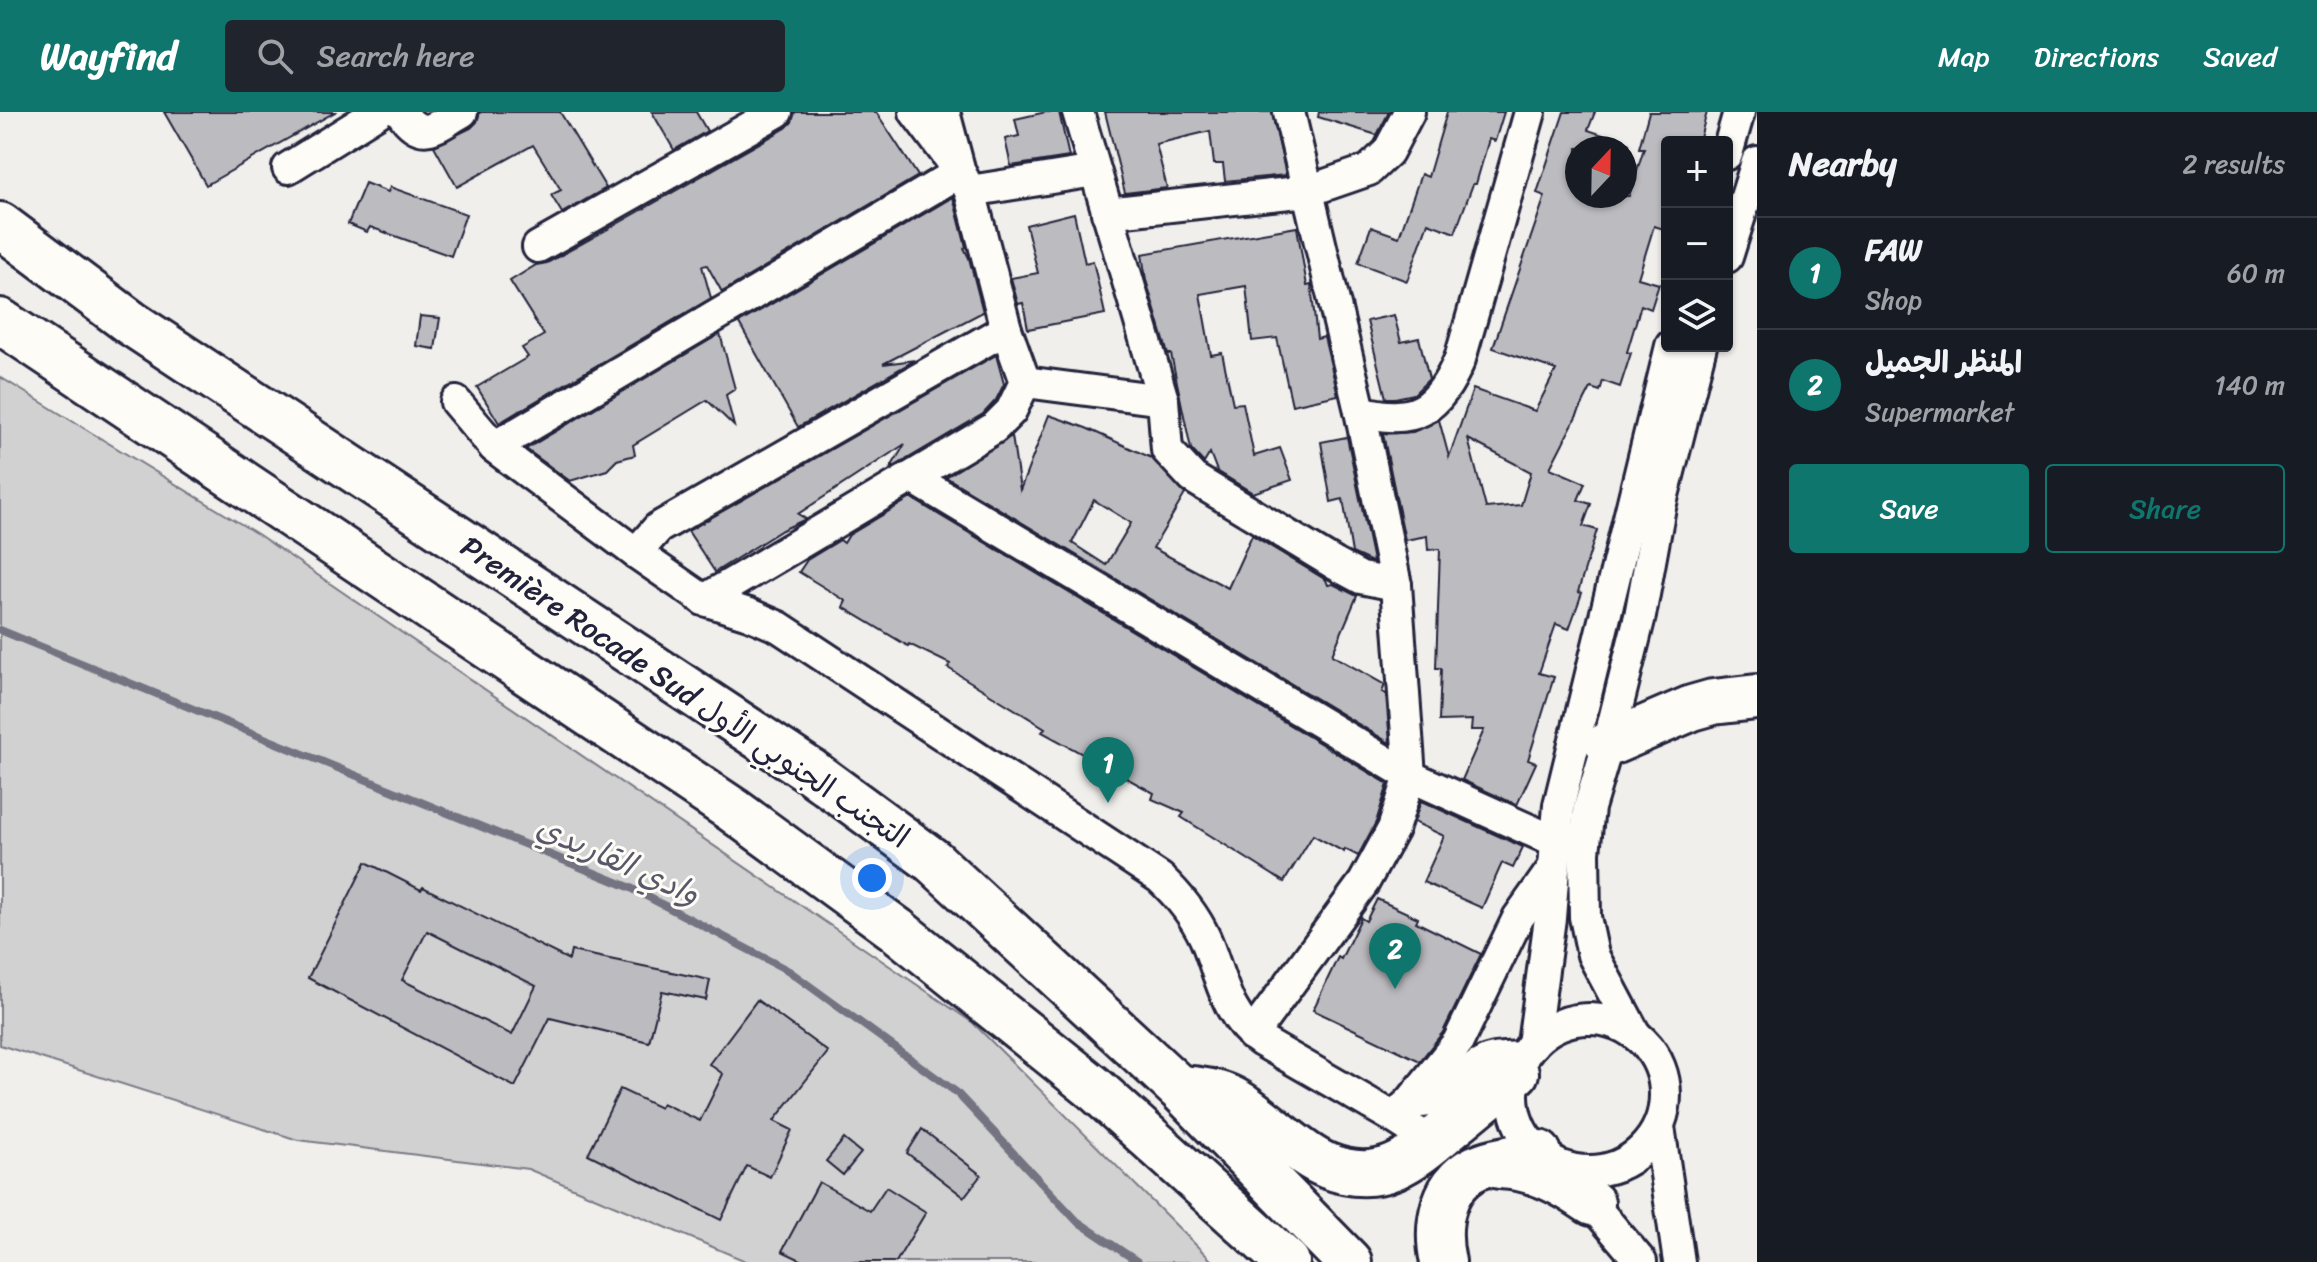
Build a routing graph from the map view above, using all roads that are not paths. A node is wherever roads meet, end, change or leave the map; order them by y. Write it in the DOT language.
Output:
graph roads {
  1 [pos="378,112"];
  2 [pos="401,112"];
  3 [pos="462,112"];
  4 [pos="777,112"];
  5 [pos="915,112"];
  6 [pos="944,112"];
  7 [pos="1078,112"];
  8 [pos="1289,112"];
  9 [pos="1409,112"];
  10 [pos="1530,112"];
  11 [pos="1739,112"];
  12 [pos="1732,136"];
  13 [pos="1757,162"];
  14 [pos="288,168"];
  15 [pos="1095,171"];
  16 [pos="965,182"];
  17 [pos="1308,191"];
  18 [pos="1107,213"];
  19 [pos="0,225"];
  20 [pos="1733,238"];
  21 [pos="538,247"];
  22 [pos="0,321"];
  23 [pos="1006,329"];
  24 [pos="1670,352"];
  25 [pos="1699,352"];
  26 [pos="1025,382"];
  27 [pos="1163,400"];
  28 [pos="456,402"];
  29 [pos="1360,411"];
  30 [pos="494,447"];
  31 [pos="913,478"];
  32 [pos="636,553"];
  33 [pos="1396,585"];
  34 [pos="704,600"];
  35 [pos="1757,697"];
  36 [pos="1608,744"];
  37 [pos="1410,776"];
  38 [pos="1554,854"];
  39 [pos="1635,1034"];
  40 [pos="1252,1035"];
  41 [pos="1524,1058"];
  42 [pos="1179,1088"];
  43 [pos="1402,1109"];
  44 [pos="1659,1127"];
  45 [pos="1432,1142"];
  46 [pos="1546,1158"];
  47 [pos="1481,1165"];
  48 [pos="1592,1203"];
  49 [pos="1287,1262"];
  50 [pos="1349,1262"];
  51 [pos="1443,1262"];
  52 [pos="1641,1262"];
  53 [pos="1679,1262"];
  1 -- 14 [label="street"];
  2 -- 3 [label="street"];
  4 -- 21 [label="street"];
  5 -- 16 [label="street"];
  6 -- 16 [label="street"];
  7 -- 15 [label="street"];
  8 -- 17 [label="street"];
  9 -- 17 [label="street"];
  10 -- 29 [label="street"];
  11 -- 12 [label="street"];
  13 -- 20 [label="street"];
  15 -- 16 [label="street"];
  15 -- 18 [label="street"];
  16 -- 23 [label="street"];
  16 -- 30 [label="street"];
  17 -- 18 [label="street"];
  17 -- 29 [label="street"];
  18 -- 27 [label="street"];
  19 -- 42 [label="highway, Première Rocade Sud التجنب الجنوبي الأول"];
  22 -- 49 [label="highway"];
  23 -- 26 [label="street"];
  23 -- 32 [label="street"];
  24 -- 38 [label="street"];
  25 -- 36 [label="street"];
  26 -- 27 [label="street"];
  26 -- 31 [label="street"];
  27 -- 33 [label="street"];
  28 -- 30 [label="street"];
  29 -- 33 [label="street"];
  30 -- 32 [label="street"];
  31 -- 34 [label="street"];
  31 -- 37 [label="street"];
  32 -- 34 [label="street"];
  33 -- 37 [label="street"];
  34 -- 40 [label="street"];
  35 -- 36 [label="highway"];
  36 -- 39 [label="street"];
  37 -- 38 [label="street"];
  37 -- 40 [label="street"];
  38 -- 41 [label="street"];
  38 -- 43 [label="street"];
  39 -- 41 [label="street"];
  39 -- 44 [label="street"];
  40 -- 43 [label="street"];
  41 -- 43 [label="street"];
  41 -- 45 [label="highway"];
  41 -- 46 [label="street"];
  42 -- 45 [label="highway"];
  42 -- 50 [label="highway, Première Rocade Sud التجنب الجنوبي الأول"];
  43 -- 45 [label="street"];
  44 -- 46 [label="street"];
  44 -- 53 [label="street"];
  46 -- 47 [label="highway"];
  46 -- 48 [label="street"];
  47 -- 48 [label="highway"];
  47 -- 51 [label="highway"];
  48 -- 52 [label="street"];
}
